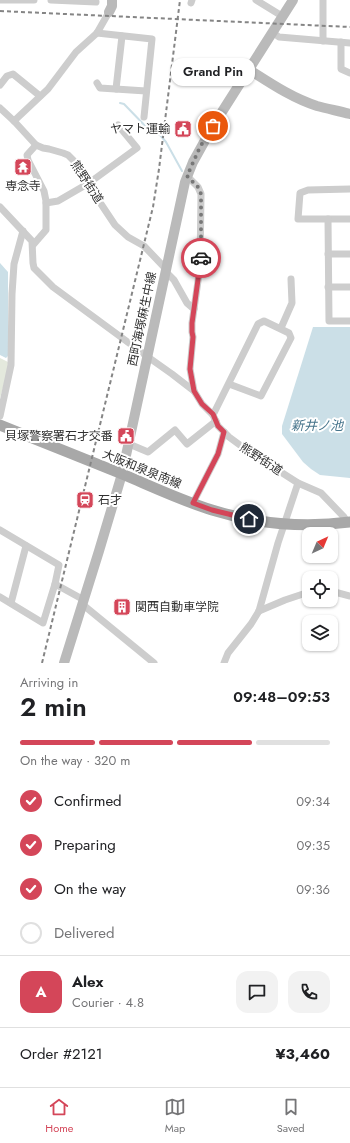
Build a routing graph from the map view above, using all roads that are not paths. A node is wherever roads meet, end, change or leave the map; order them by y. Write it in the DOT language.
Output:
graph roads {
  1 [pos="0,0"];
  2 [pos="34,0"];
  3 [pos="51,0"];
  4 [pos="112,0"];
  5 [pos="256,0"];
  6 [pos="293,0"];
  7 [pos="323,0"];
  8 [pos="96,2"];
  9 [pos="109,12"];
  10 [pos="282,16"];
  11 [pos="272,32"];
  12 [pos="97,33"];
  13 [pos="122,36"];
  14 [pos="323,41"];
  15 [pos="341,42"];
  16 [pos="350,43"];
  17 [pos="248,69"];
  18 [pos="350,74"];
  19 [pos="97,83"];
  20 [pos="0,85"];
  21 [pos="116,89"];
  22 [pos="146,91"];
  23 [pos="40,96"];
  24 [pos="0,108"];
  25 [pos="350,114"];
  26 [pos="144,117"];
  27 [pos="14,121"];
  28 [pos="118,125"];
  29 [pos="36,145"];
  30 [pos="187,176"];
  31 [pos="89,183"];
  32 [pos="350,189"];
  33 [pos="46,202"];
  34 [pos="0,207"];
  35 [pos="328,219"];
  36 [pos="350,219"];
  37 [pos="23,232"];
  38 [pos="33,245"];
  39 [pos="328,254"];
  40 [pos="350,254"];
  41 [pos="166,270"];
  42 [pos="291,279"];
  43 [pos="350,286"];
  44 [pos="328,287"];
  45 [pos="194,309"];
  46 [pos="350,321"];
  47 [pos="281,328"];
  48 [pos="148,357"];
  49 [pos="228,384"];
  50 [pos="194,391"];
  51 [pos="0,416"];
  52 [pos="214,418"];
  53 [pos="0,425"];
  54 [pos="224,432"];
  55 [pos="128,444"];
  56 [pos="122,474"];
  57 [pos="298,483"];
  58 [pos="193,503"];
  59 [pos="348,522"];
  60 [pos="285,524"];
  61 [pos="0,530"];
  62 [pos="26,546"];
  63 [pos="54,584"];
  64 [pos="338,593"];
  65 [pos="302,594"];
  66 [pos="350,596"];
  67 [pos="0,597"];
  68 [pos="83,602"];
  69 [pos="10,603"];
  70 [pos="259,611"];
  71 [pos="64,663"];
  72 [pos="153,663"];
  73 [pos="224,663"];
  1 -- 2 [label="street"];
  3 -- 8 [label="street"];
  4 -- 9 [label="street"];
  5 -- 10 [label="street"];
  6 -- 10 [label="street, 西町海塚麻生中線"];
  7 -- 14 [label="street"];
  9 -- 12 [label="street"];
  10 -- 11 [label="street, 西町海塚麻生中線"];
  11 -- 14 [label="street"];
  11 -- 17 [label="street, 西町海塚麻生中線"];
  12 -- 13 [label="street"];
  12 -- 23 [label="street"];
  13 -- 21 [label="street"];
  13 -- 22 [label="street"];
  14 -- 15 [label="street"];
  15 -- 16 [label="street"];
  15 -- 18 [label="street"];
  17 -- 25 [label="street"];
  17 -- 30 [label="street, 西町海塚麻生中線"];
  19 -- 21 [label="street"];
  20 -- 23 [label="street"];
  21 -- 22 [label="street"];
  22 -- 26 [label="street"];
  23 -- 27 [label="street"];
  24 -- 27 [label="street"];
  27 -- 29 [label="street"];
  28 -- 31 [label="street"];
  29 -- 31 [label="street, 熊野街道"];
  29 -- 33 [label="street"];
  30 -- 41 [label="street, 西町海塚麻生中線"];
  30 -- 45 [label="street"];
  31 -- 33 [label="street"];
  31 -- 41 [label="street, 熊野街道"];
  32 -- 35 [label="street"];
  33 -- 38 [label="street"];
  34 -- 37 [label="street"];
  35 -- 36 [label="street"];
  35 -- 39 [label="street"];
  37 -- 38 [label="street"];
  37 -- 51 [label="street"];
  38 -- 48 [label="street"];
  39 -- 40 [label="street"];
  39 -- 44 [label="street"];
  41 -- 45 [label="street, 熊野街道"];
  41 -- 48 [label="street, 西町海塚麻生中線"];
  42 -- 47 [label="street"];
  43 -- 44 [label="street"];
  44 -- 46 [label="street"];
  45 -- 50 [label="street, 熊野街道"];
  47 -- 49 [label="street"];
  47 -- 49 [label="street"];
  48 -- 50 [label="street"];
  48 -- 55 [label="street, 西町海塚麻生中線"];
  49 -- 52 [label="street"];
  50 -- 52 [label="street, 熊野街道"];
  52 -- 54 [label="street, 熊野街道"];
  52 -- 55 [label="street"];
  53 -- 56 [label="main road, 大阪和泉泉南線"];
  54 -- 57 [label="street, 熊野街道"];
  54 -- 58 [label="street"];
  55 -- 56 [label="street, 西町海塚麻生中線"];
  56 -- 58 [label="main road, 大阪和泉泉南線"];
  56 -- 68 [label="street, 西町海塚麻生中線"];
  57 -- 59 [label="street, 熊野街道"];
  57 -- 60 [label="street"];
  58 -- 60 [label="main road, 大阪和泉泉南線"];
  59 -- 60 [label="main road, 大阪和泉泉南線"];
  60 -- 70 [label="street"];
  61 -- 62 [label="street"];
  62 -- 63 [label="street"];
  62 -- 69 [label="street"];
  63 -- 68 [label="street"];
  63 -- 69 [label="street"];
  64 -- 66 [label="street"];
  65 -- 70 [label="street"];
  67 -- 69 [label="street"];
  68 -- 71 [label="street, 西町海塚麻生中線"];
  68 -- 72 [label="street"];
  70 -- 73 [label="street"];
}
